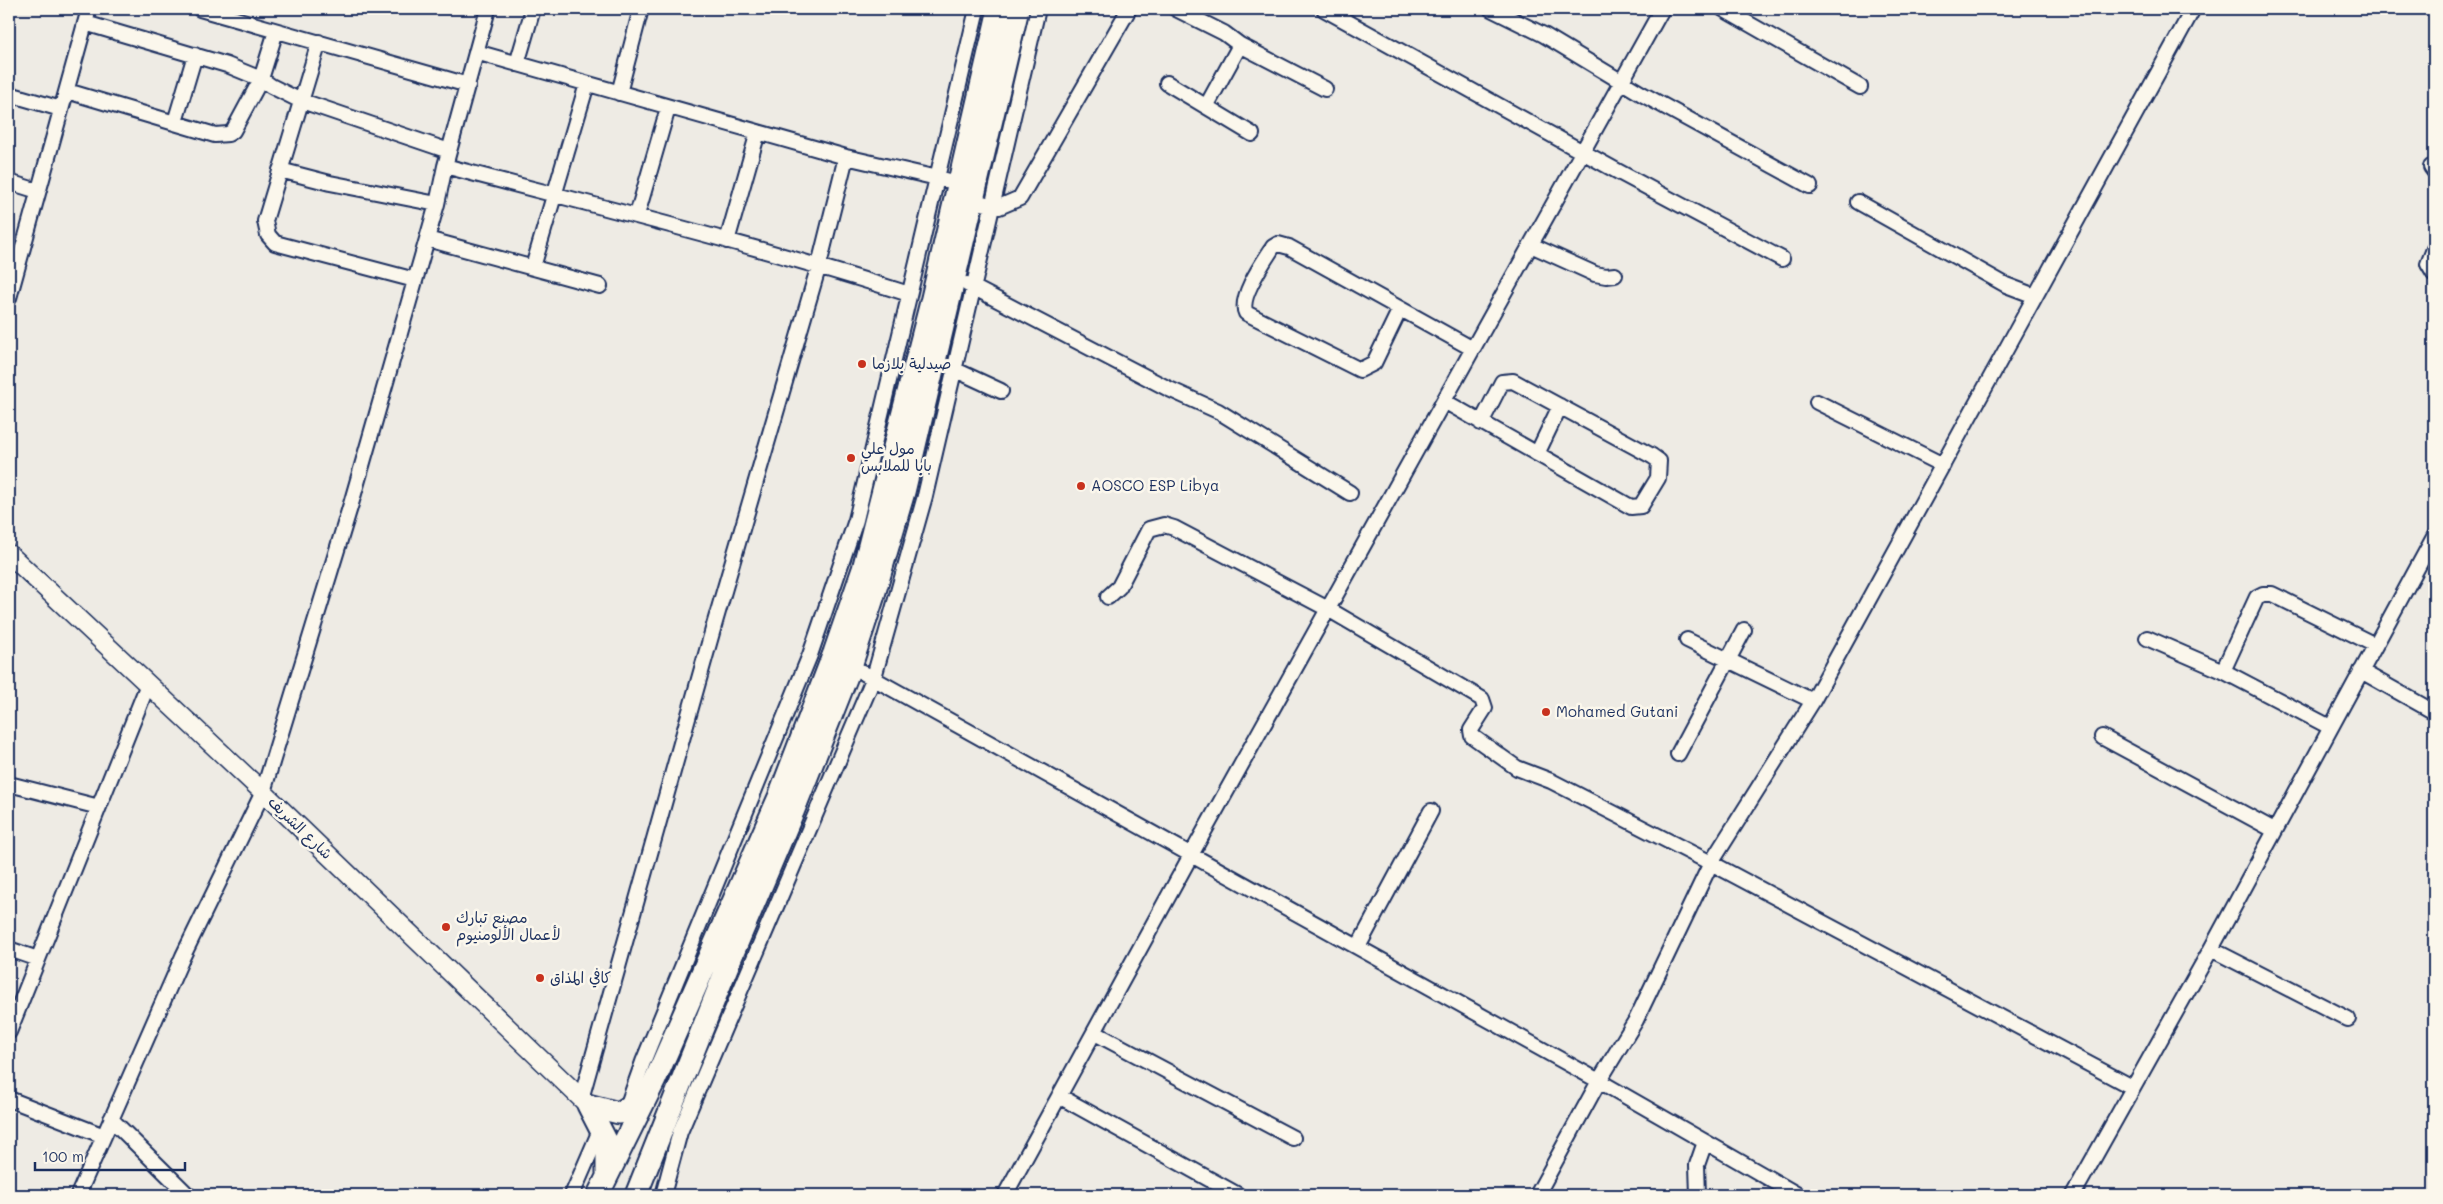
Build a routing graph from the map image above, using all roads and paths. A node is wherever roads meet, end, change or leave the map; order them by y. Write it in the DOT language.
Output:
graph roads {
  1 [pos="89,9"];
  2 [pos="200,9"];
  3 [pos="488,9"];
  4 [pos="533,9"];
  5 [pos="641,9"];
  6 [pos="977,9"];
  7 [pos="999,9"];
  8 [pos="1018,9"];
  9 [pos="1038,9"];
  10 [pos="1129,9"];
  11 [pos="1176,9"];
  12 [pos="1324,9"];
  13 [pos="1491,9"];
  14 [pos="1722,9"];
  15 [pos="2194,9"];
  16 [pos="1658,10"];
  17 [pos="85,23"];
  18 [pos="276,31"];
  19 [pos="318,42"];
  20 [pos="1240,45"];
  21 [pos="476,52"];
  22 [pos="195,55"];
  23 [pos="517,64"];
  24 [pos="261,79"];
  25 [pos="1620,81"];
  26 [pos="1167,83"];
  27 [pos="587,84"];
  28 [pos="468,85"];
  29 [pos="1860,87"];
  30 [pos="1325,89"];
  31 [pos="66,90"];
  32 [pos="619,93"];
  33 [pos="9,94"];
  34 [pos="299,100"];
  35 [pos="1206,105"];
  36 [pos="668,108"];
  37 [pos="61,109"];
  38 [pos="175,122"];
  39 [pos="758,132"];
  40 [pos="1252,134"];
  41 [pos="449,151"];
  42 [pos="1583,152"];
  43 [pos="846,157"];
  44 [pos="445,166"];
  45 [pos="280,170"];
  46 [pos="936,178"];
  47 [pos="9,182"];
  48 [pos="958,183"];
  49 [pos="1810,186"];
  50 [pos="38,191"];
  51 [pos="555,195"];
  52 [pos="1858,202"];
  53 [pos="984,203"];
  54 [pos="437,204"];
  55 [pos="637,215"];
  56 [pos="427,239"];
  57 [pos="727,241"];
  58 [pos="1531,245"];
  59 [pos="2434,248"];
  60 [pos="1782,259"];
  61 [pos="819,265"];
  62 [pos="533,268"];
  63 [pos="2434,274"];
  64 [pos="1615,275"];
  65 [pos="11,279"];
  66 [pos="415,280"];
  67 [pos="964,283"];
  68 [pos="600,286"];
  69 [pos="909,294"];
  70 [pos="2035,296"];
  71 [pos="9,298"];
  72 [pos="1400,308"];
  73 [pos="897,344"];
  74 [pos="1473,349"];
  75 [pos="926,356"];
  76 [pos="955,368"];
  77 [pos="1001,391"];
  78 [pos="1444,401"];
  79 [pos="1817,402"];
  80 [pos="1560,406"];
  81 [pos="1481,423"];
  82 [pos="928,437"];
  83 [pos="1537,454"];
  84 [pos="1943,465"];
  85 [pos="1350,492"];
  86 [pos="914,494"];
  87 [pos="2434,537"];
  88 [pos="9,554"];
  89 [pos="1108,596"];
  90 [pos="1328,609"];
  91 [pos="1744,630"];
  92 [pos="2147,638"];
  93 [pos="1688,640"];
  94 [pos="2375,645"];
  95 [pos="1728,660"];
  96 [pos="851,666"];
  97 [pos="2224,671"];
  98 [pos="2361,671"];
  99 [pos="874,678"];
  100 [pos="148,684"];
  101 [pos="1813,701"];
  102 [pos="2434,712"];
  103 [pos="2330,727"];
  104 [pos="2102,737"];
  105 [pos="1678,754"];
  106 [pos="9,784"];
  107 [pos="263,792"];
  108 [pos="99,806"];
  109 [pos="1431,811"];
  110 [pos="2274,830"];
  111 [pos="1191,855"];
  112 [pos="1711,863"];
  113 [pos="1358,947"];
  114 [pos="9,948"];
  115 [pos="2210,949"];
  116 [pos="38,959"];
  117 [pos="2348,1019"];
  118 [pos="9,1032"];
  119 [pos="1095,1033"];
  120 [pos="655,1080"];
  121 [pos="1599,1081"];
  122 [pos="2132,1088"];
  123 [pos="1060,1096"];
  124 [pos="9,1099"];
  125 [pos="584,1102"];
  126 [pos="626,1109"];
  127 [pos="111,1119"];
  128 [pos="601,1128"];
  129 [pos="104,1136"];
  130 [pos="1292,1138"];
  131 [pos="1704,1142"];
  132 [pos="602,1186"];
  133 [pos="182,1193"];
  134 [pos="78,1195"];
  135 [pos="572,1195"];
  136 [pos="636,1195"];
  137 [pos="663,1195"];
  138 [pos="1005,1195"];
  139 [pos="1238,1195"];
  140 [pos="1537,1195"];
  141 [pos="1698,1195"];
  142 [pos="1798,1195"];
  143 [pos="2073,1195"];
  1 -- 17 [label="street"];
  2 -- 18 [label="street"];
  3 -- 21 [label="street"];
  4 -- 23 [label="street"];
  5 -- 32 [label="street"];
  6 -- 46 [label="street"];
  7 -- 48 [label="highway"];
  8 -- 53 [label="highway"];
  9 -- 53 [label="street"];
  10 -- 53 [label="street"];
  11 -- 20 [label="street"];
  12 -- 42 [label="street"];
  13 -- 25 [label="street"];
  14 -- 29 [label="street"];
  15 -- 70 [label="street"];
  16 -- 25 [label="street"];
  17 -- 22 [label="street"];
  17 -- 31 [label="street"];
  18 -- 19 [label="street"];
  18 -- 24 [label="street"];
  19 -- 28 [label="street"];
  19 -- 34 [label="street"];
  20 -- 30 [label="street"];
  20 -- 35 [label="street"];
  21 -- 23 [label="street"];
  21 -- 28 [label="street"];
  22 -- 24 [label="street"];
  22 -- 38 [label="street"];
  23 -- 27 [label="street"];
  24 -- 34 [label="street"];
  24 -- 38 [label="street"];
  25 -- 42 [label="street"];
  25 -- 49 [label="street"];
  26 -- 35 [label="street"];
  27 -- 32 [label="street"];
  27 -- 51 [label="street"];
  28 -- 41 [label="street"];
  31 -- 37 [label="street"];
  31 -- 38 [label="street"];
  32 -- 36 [label="street"];
  33 -- 37 [label="street"];
  34 -- 41 [label="street"];
  34 -- 45 [label="street"];
  35 -- 40 [label="street"];
  36 -- 39 [label="street"];
  36 -- 55 [label="street"];
  37 -- 50 [label="street"];
  39 -- 43 [label="street"];
  39 -- 57 [label="street"];
  41 -- 44 [label="street"];
  42 -- 58 [label="street"];
  42 -- 60 [label="street"];
  43 -- 46 [label="street"];
  43 -- 61 [label="street"];
  44 -- 51 [label="street"];
  44 -- 54 [label="street"];
  45 -- 54 [label="street"];
  45 -- 66 [label="street"];
  46 -- 48 [label="street"];
  46 -- 69 [label="street"];
  47 -- 50 [label="street"];
  48 -- 75 [label="highway"];
  50 -- 65 [label="street"];
  51 -- 55 [label="street"];
  51 -- 62 [label="street"];
  52 -- 70 [label="street"];
  53 -- 67 [label="highway"];
  54 -- 56 [label="street"];
  55 -- 57 [label="street"];
  56 -- 62 [label="street"];
  56 -- 66 [label="street"];
  57 -- 61 [label="street"];
  58 -- 64 [label="street"];
  58 -- 74 [label="street"];
  59 -- 63 [label="street"];
  61 -- 69 [label="street"];
  61 -- 125 [label="street"];
  62 -- 68 [label="street"];
  65 -- 71 [label="street"];
  66 -- 107 [label="street"];
  67 -- 75 [label="highway"];
  67 -- 76 [label="street"];
  67 -- 85 [label="street"];
  69 -- 73 [label="street"];
  70 -- 84 [label="street"];
  72 -- 72 [label="street"];
  72 -- 74 [label="street"];
  73 -- 75 [label="street"];
  73 -- 126 [label="street"];
  74 -- 78 [label="street"];
  75 -- 76 [label="street"];
  75 -- 82 [label="highway"];
  75 -- 120 [label="highway"];
  76 -- 77 [label="street"];
  76 -- 82 [label="street"];
  78 -- 81 [label="street"];
  78 -- 90 [label="street"];
  79 -- 84 [label="street"];
  80 -- 81 [label="street"];
  80 -- 83 [label="street"];
  80 -- 83 [label="street"];
  81 -- 83 [label="street"];
  82 -- 86 [label="highway"];
  84 -- 101 [label="street"];
  86 -- 96 [label="highway"];
  86 -- 99 [label="street"];
  87 -- 94 [label="street"];
  88 -- 100 [label="main road, شارع الشريف"];
  89 -- 90 [label="street"];
  90 -- 111 [label="street"];
  90 -- 112 [label="street"];
  91 -- 95 [label="street"];
  92 -- 97 [label="street"];
  93 -- 95 [label="street"];
  94 -- 97 [label="street"];
  94 -- 98 [label="street"];
  95 -- 101 [label="street"];
  95 -- 105 [label="street"];
  96 -- 99 [label="street"];
  96 -- 136 [label="highway"];
  97 -- 103 [label="street"];
  98 -- 102 [label="street"];
  98 -- 103 [label="street"];
  99 -- 111 [label="street"];
  99 -- 137 [label="street"];
  100 -- 107 [label="main road, شارع الشريف"];
  100 -- 108 [label="street"];
  101 -- 112 [label="street"];
  103 -- 110 [label="street"];
  104 -- 110 [label="street"];
  106 -- 108 [label="street"];
  107 -- 125 [label="main road, شارع الشريف"];
  107 -- 127 [label="street"];
  108 -- 116 [label="street"];
  109 -- 113 [label="street"];
  110 -- 115 [label="street"];
  111 -- 113 [label="street"];
  111 -- 119 [label="street"];
  112 -- 121 [label="street"];
  112 -- 122 [label="street"];
  113 -- 121 [label="street"];
  114 -- 116 [label="street"];
  115 -- 117 [label="street"];
  115 -- 122 [label="street"];
  116 -- 118 [label="street"];
  119 -- 123 [label="street"];
  119 -- 130 [label="street"];
  120 -- 126 [label="highway"];
  120 -- 132 [label="highway"];
  121 -- 131 [label="street"];
  121 -- 140 [label="street"];
  122 -- 143 [label="street"];
  123 -- 138 [label="street"];
  123 -- 139 [label="street"];
  124 -- 129 [label="street"];
  125 -- 126 [label="highway"];
  125 -- 128 [label="highway"];
  127 -- 129 [label="street"];
  127 -- 133 [label="street"];
  128 -- 132 [label="highway"];
  128 -- 135 [label="street"];
  129 -- 134 [label="street"];
  131 -- 141 [label="street"];
  131 -- 142 [label="street"];
}
